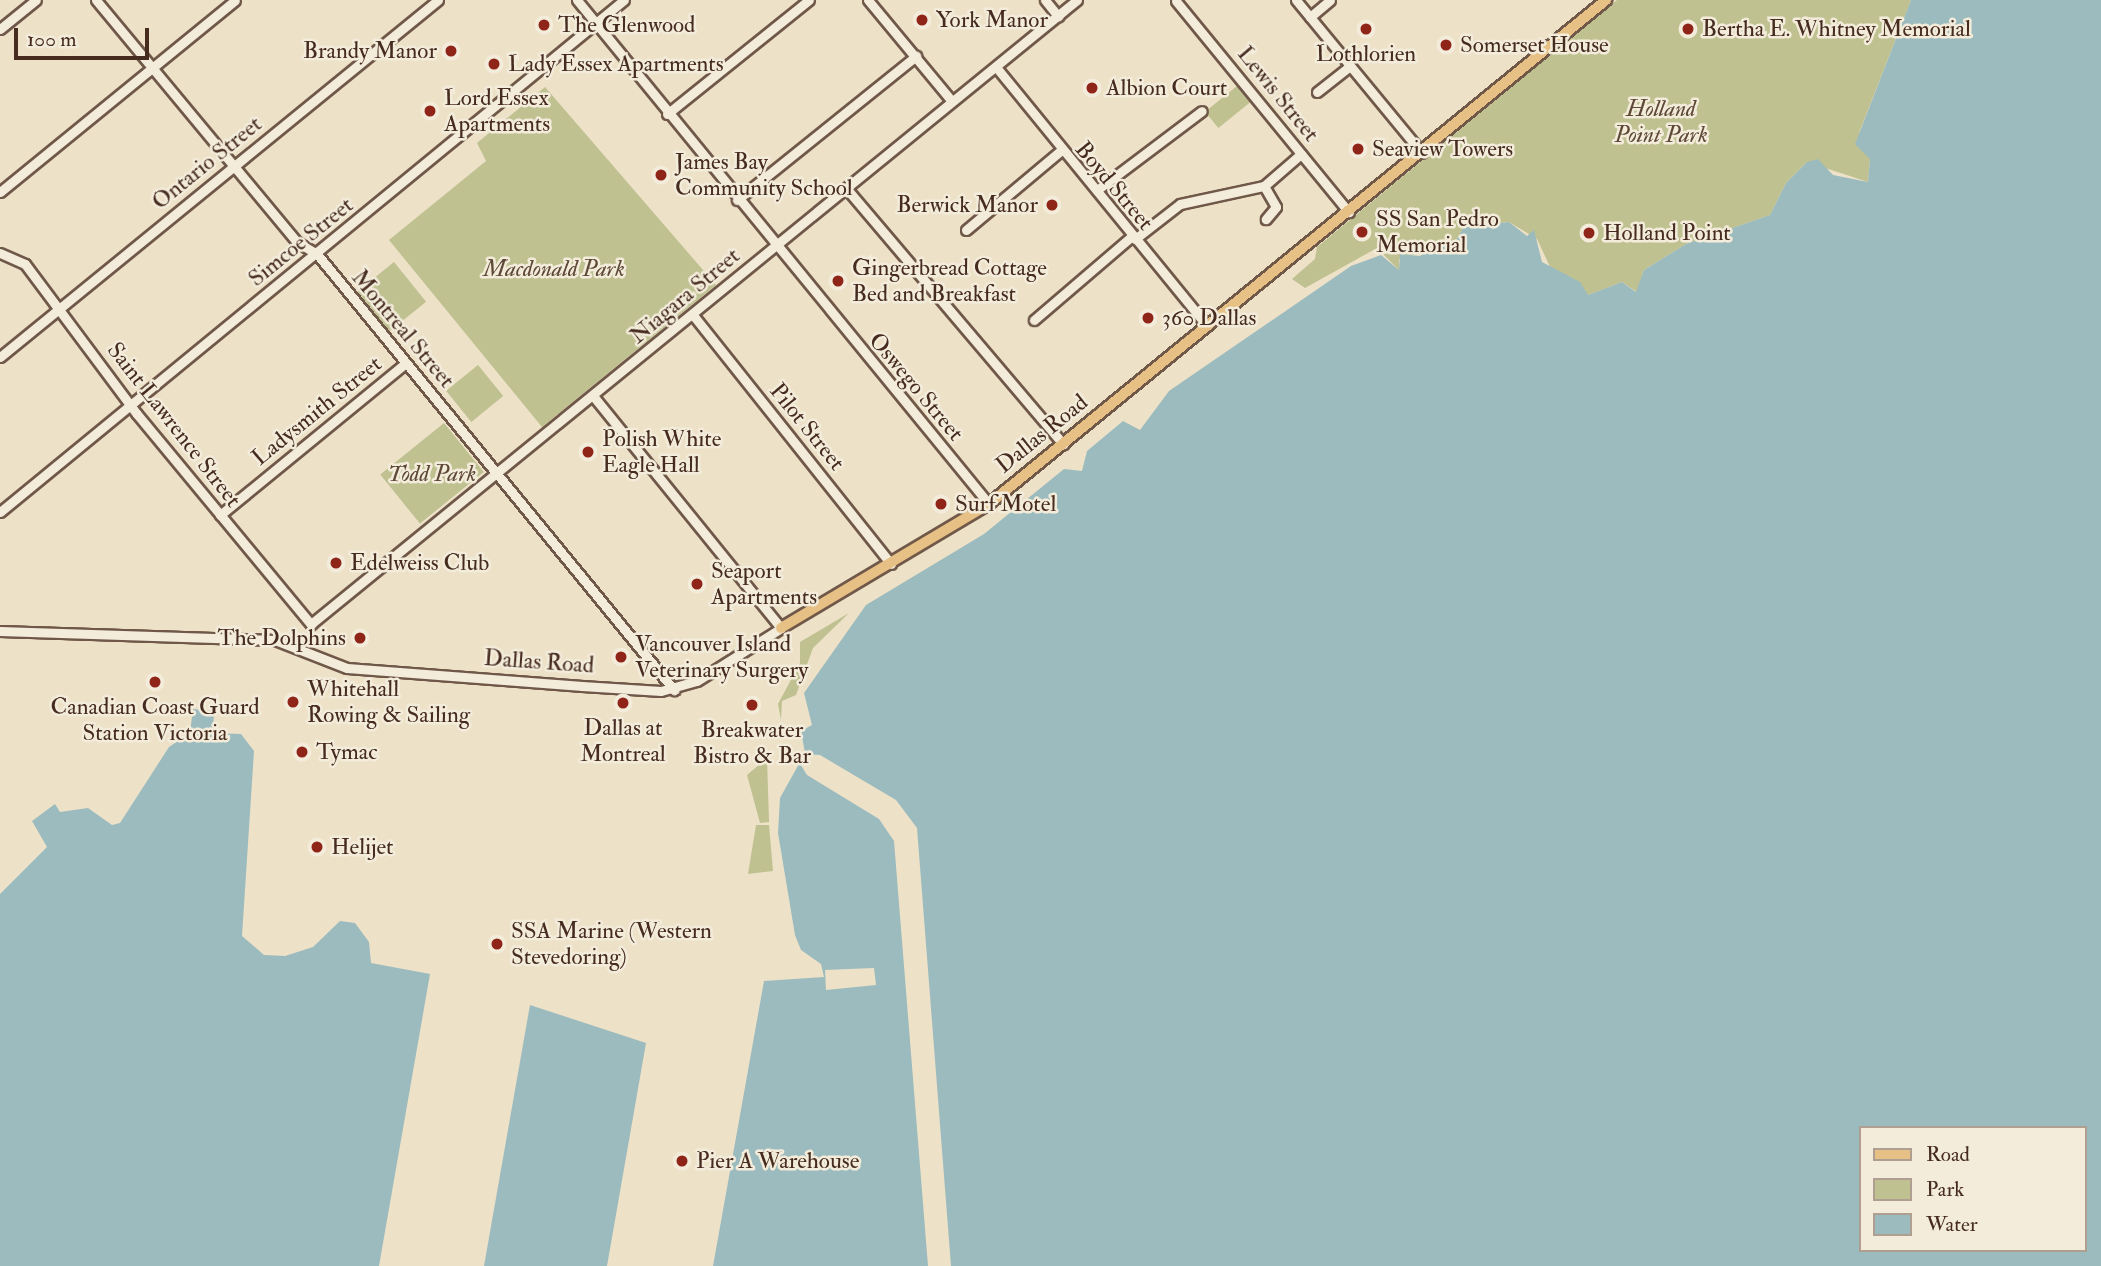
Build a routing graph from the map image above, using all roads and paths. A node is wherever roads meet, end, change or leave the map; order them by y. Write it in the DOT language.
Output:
graph roads {
  1 [pos="36,0"];
  2 [pos="96,0"];
  3 [pos="235,0"];
  4 [pos="438,0"];
  5 [pos="577,0"];
  6 [pos="624,0"];
  7 [pos="809,0"];
  8 [pos="867,0"];
  9 [pos="1045,0"];
  10 [pos="1077,0"];
  11 [pos="1296,0"];
  12 [pos="1330,0"];
  13 [pos="1606,0"];
  14 [pos="1176,1"];
  15 [pos="1058,16"];
  16 [pos="1310,17"];
  17 [pos="596,23"];
  18 [pos="0,29"];
  19 [pos="916,56"];
  20 [pos="1350,66"];
  21 [pos="996,67"];
  22 [pos="151,69"];
  23 [pos="1317,92"];
  24 [pos="951,100"];
  25 [pos="1202,111"];
  26 [pos="667,114"];
  27 [pos="1060,151"];
  28 [pos="1422,153"];
  29 [pos="1301,154"];
  30 [pos="233,167"];
  31 [pos="1264,186"];
  32 [pos="846,188"];
  33 [pos="1097,190"];
  34 [pos="0,192"];
  35 [pos="737,200"];
  36 [pos="1349,212"];
  37 [pos="1266,219"];
  38 [pos="966,230"];
  39 [pos="1133,237"];
  40 [pos="775,247"];
  41 [pos="0,253"];
  42 [pos="317,254"];
  43 [pos="60,308"];
  44 [pos="692,315"];
  45 [pos="1034,320"];
  46 [pos="1207,326"];
  47 [pos="0,357"];
  48 [pos="406,363"];
  49 [pos="594,397"];
  50 [pos="130,405"];
  51 [pos="1063,444"];
  52 [pos="498,473"];
  53 [pos="989,504"];
  54 [pos="0,512"];
  55 [pos="220,515"];
  56 [pos="891,564"];
  57 [pos="317,622"];
  58 [pos="781,628"];
  59 [pos="0,631"];
  60 [pos="674,690"];
  1 -- 18 [label="street"];
  2 -- 22 [label="street, Montreal Street"];
  3 -- 22 [label="street"];
  4 -- 30 [label="street, Ontario Street"];
  5 -- 17 [label="street, Oswego Street"];
  6 -- 17 [label="street, Simcoe Street"];
  7 -- 26 [label="street"];
  8 -- 19 [label="street"];
  9 -- 15 [label="street"];
  10 -- 15 [label="street, Niagara Street"];
  11 -- 16 [label="street"];
  12 -- 16 [label="street"];
  13 -- 28 [label="main road, Dallas Road"];
  14 -- 29 [label="street, Lewis Street"];
  15 -- 21 [label="street, Niagara Street"];
  16 -- 20 [label="street"];
  17 -- 26 [label="street, Oswego Street"];
  17 -- 42 [label="street, Simcoe Street"];
  19 -- 24 [label="street"];
  19 -- 35 [label="street"];
  20 -- 23 [label="street"];
  20 -- 28 [label="street"];
  21 -- 24 [label="street, Niagara Street"];
  21 -- 27 [label="street, Boyd Street"];
  22 -- 30 [label="street, Montreal Street"];
  22 -- 34 [label="street"];
  24 -- 32 [label="street, Niagara Street"];
  25 -- 33 [label="street"];
  26 -- 35 [label="street, Oswego Street"];
  27 -- 33 [label="street, Boyd Street"];
  27 -- 38 [label="street"];
  28 -- 36 [label="main road, Dallas Road"];
  29 -- 31 [label="street"];
  29 -- 36 [label="street, Lewis Street"];
  30 -- 42 [label="street, Montreal Street"];
  30 -- 43 [label="street, Ontario Street"];
  31 -- 37 [label="street"];
  31 -- 39 [label="street"];
  32 -- 40 [label="street, Niagara Street"];
  32 -- 51 [label="street"];
  33 -- 39 [label="street, Boyd Street"];
  35 -- 40 [label="street, Oswego Street"];
  36 -- 46 [label="main road, Dallas Road"];
  39 -- 45 [label="street"];
  39 -- 46 [label="street, Boyd Street"];
  40 -- 44 [label="street, Niagara Street"];
  40 -- 53 [label="street, Oswego Street"];
  41 -- 43 [label="street, Saint Lawrence Street"];
  42 -- 48 [label="street, Montreal Street"];
  42 -- 50 [label="street, Simcoe Street"];
  43 -- 47 [label="street, Ontario Street"];
  43 -- 50 [label="street, Saint Lawrence Street"];
  44 -- 49 [label="street, Niagara Street"];
  44 -- 56 [label="street, Pilot Street"];
  46 -- 51 [label="main road, Dallas Road"];
  48 -- 52 [label="street, Montreal Street"];
  48 -- 55 [label="street, Ladysmith Street"];
  49 -- 52 [label="street, Niagara Street"];
  49 -- 58 [label="street"];
  50 -- 54 [label="street, Simcoe Street"];
  50 -- 55 [label="street, Saint Lawrence Street"];
  51 -- 53 [label="main road, Dallas Road"];
  52 -- 57 [label="street, Niagara Street"];
  52 -- 60 [label="street, Montreal Street"];
  53 -- 56 [label="main road, Dallas Road"];
  55 -- 57 [label="street, Saint Lawrence Street"];
  56 -- 58 [label="main road, Dallas Road"];
  58 -- 60 [label="street, Dallas Road"];
  59 -- 60 [label="street, Dallas Road"];
}
